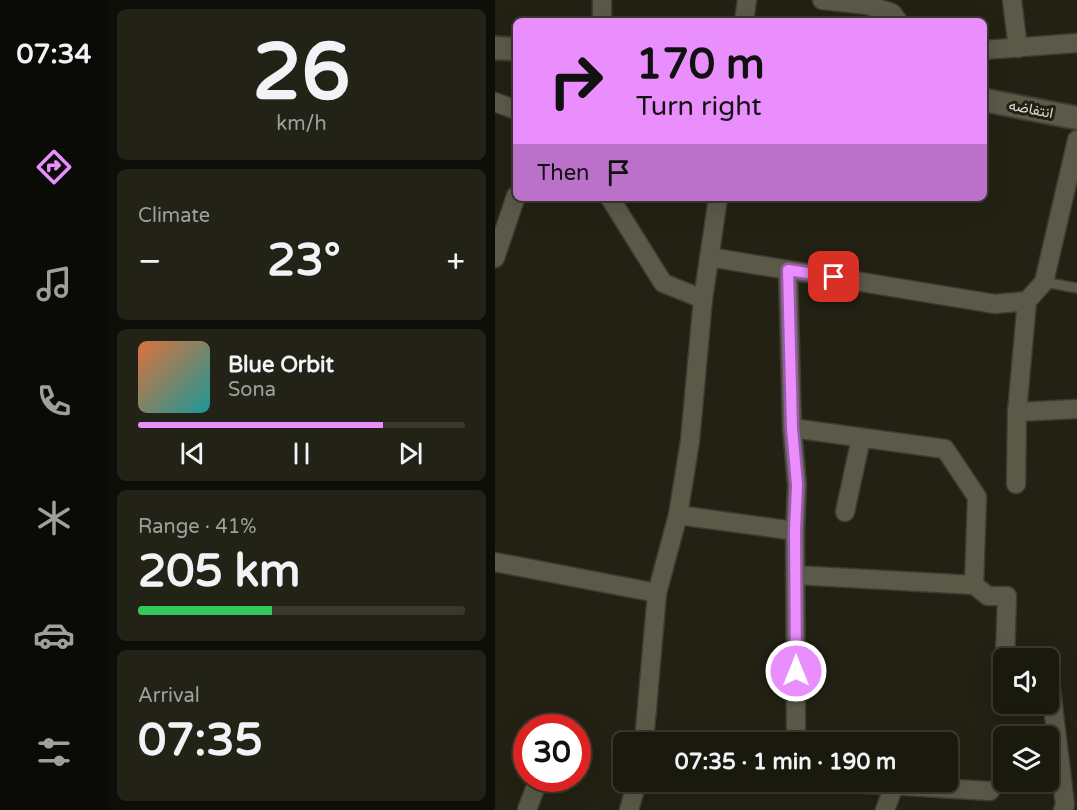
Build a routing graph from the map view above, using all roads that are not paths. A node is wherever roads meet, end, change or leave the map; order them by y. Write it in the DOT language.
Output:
graph roads {
  1 [pos="602,0"];
  2 [pos="747,0"];
  3 [pos="822,0"];
  4 [pos="1012,0"];
  5 [pos="868,3"];
  6 [pos="602,18"];
  7 [pos="744,18"];
  8 [pos="895,18"];
  9 [pos="1077,43"];
  10 [pos="495,48"];
  11 [pos="1018,48"];
  12 [pos="513,49"];
  13 [pos="987,50"];
  14 [pos="987,101"];
  15 [pos="495,102"];
  16 [pos="513,109"];
  17 [pos="1077,118"];
  18 [pos="1077,140"];
  19 [pos="514,201"];
  20 [pos="612,201"];
  21 [pos="718,201"];
  22 [pos="709,257"];
  23 [pos="495,258"];
  24 [pos="788,270"];
  25 [pos="1044,282"];
  26 [pos="1077,288"];
  27 [pos="703,299"];
  28 [pos="1027,301"];
  29 [pos="1077,409"];
  30 [pos="1017,412"];
  31 [pos="792,428"];
  32 [pos="861,438"];
  33 [pos="1016,484"];
  34 [pos="845,513"];
  35 [pos="678,515"];
  36 [pos="795,531"];
  37 [pos="495,562"];
  38 [pos="795,575"];
  39 [pos="974,585"];
  40 [pos="657,592"];
  41 [pos="1005,648"];
  42 [pos="1054,714"];
  43 [pos="645,732"];
  44 [pos="796,732"];
  45 [pos="958,789"];
  46 [pos="990,791"];
  47 [pos="534,792"];
  48 [pos="634,792"];
  49 [pos="892,792"];
  50 [pos="527,810"];
  51 [pos="629,810"];
  52 [pos="885,810"];
  53 [pos="1063,810"];
  1 -- 6 [label="street"];
  2 -- 7 [label="street"];
  3 -- 5 [label="street"];
  4 -- 11 [label="street"];
  5 -- 8 [label="street"];
  9 -- 11 [label="street"];
  10 -- 12 [label="street"];
  11 -- 13 [label="street"];
  14 -- 17 [label="street, انتفاضه"];
  15 -- 16 [label="street"];
  18 -- 25 [label="street"];
  19 -- 23 [label="street"];
  20 -- 27 [label="street"];
  21 -- 22 [label="street"];
  22 -- 24 [label="street"];
  22 -- 27 [label="street"];
  24 -- 28 [label="street"];
  24 -- 31 [label="street"];
  25 -- 26 [label="lane"];
  25 -- 28 [label="street"];
  27 -- 35 [label="street"];
  28 -- 30 [label="street"];
  29 -- 30 [label="street"];
  30 -- 33 [label="street"];
  31 -- 32 [label="street"];
  31 -- 36 [label="street"];
  32 -- 34 [label="street"];
  32 -- 39 [label="street"];
  35 -- 36 [label="street"];
  35 -- 40 [label="street"];
  36 -- 38 [label="street"];
  37 -- 40 [label="street"];
  38 -- 39 [label="street"];
  38 -- 44 [label="street"];
  39 -- 41 [label="street"];
  40 -- 43 [label="street"];
  42 -- 53 [label="street"];
  45 -- 46 [label="street"];
  47 -- 50 [label="street"];
  48 -- 51 [label="street"];
  49 -- 52 [label="street"];
}
